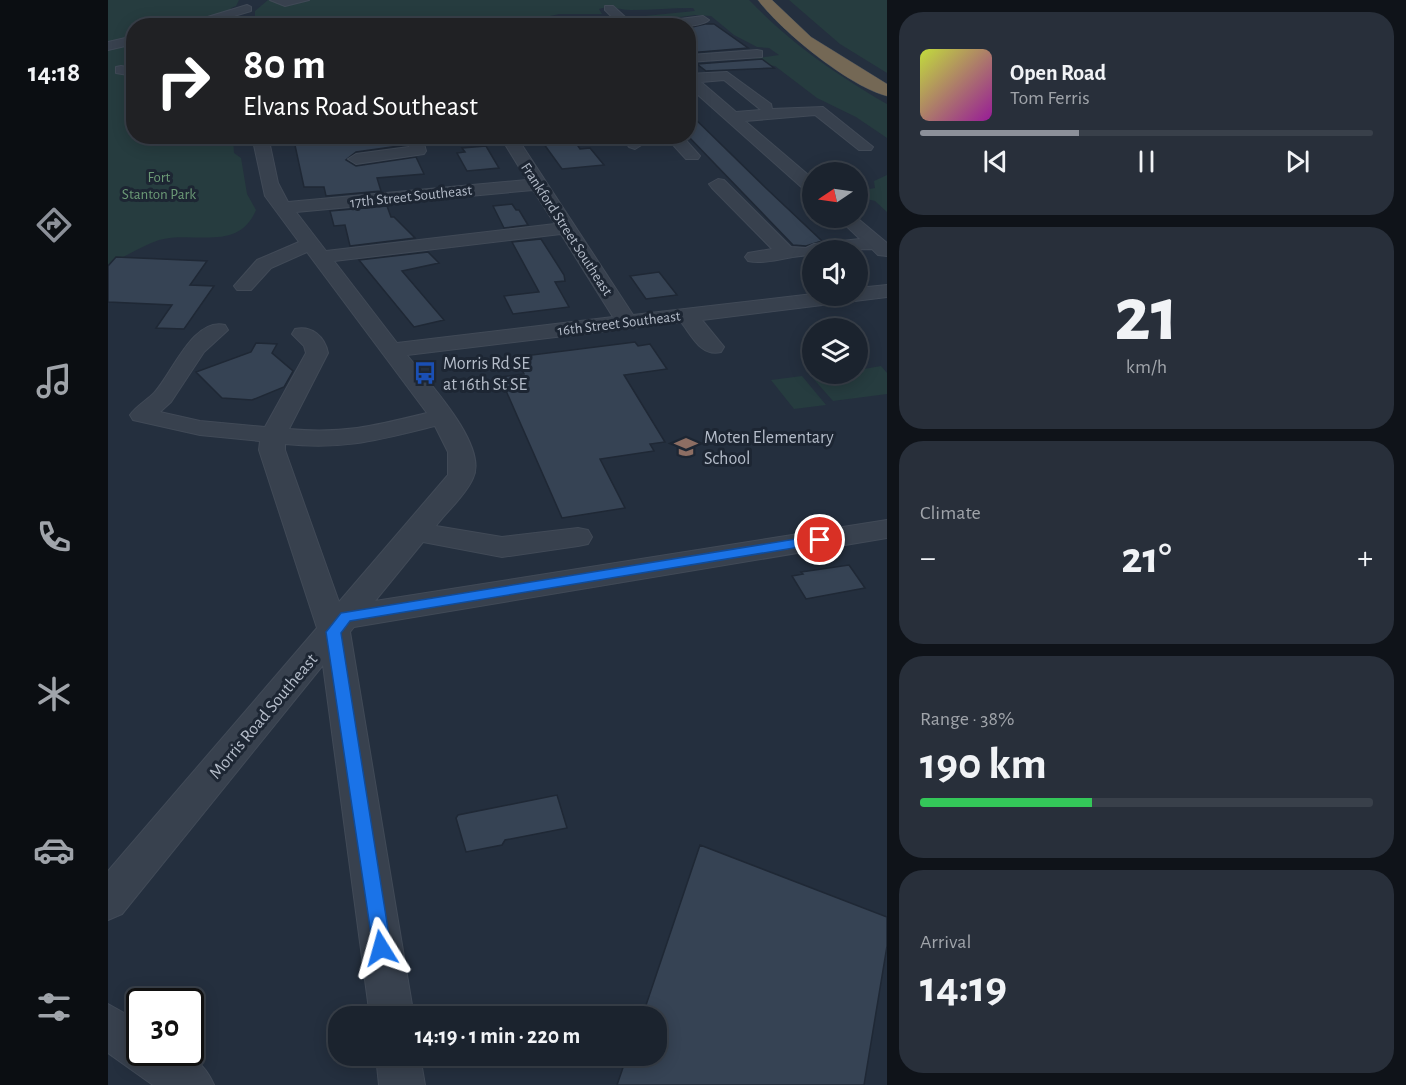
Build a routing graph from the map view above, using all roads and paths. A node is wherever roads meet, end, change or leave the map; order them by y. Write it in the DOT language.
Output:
graph roads {
  1 [pos="276,0"];
  2 [pos="303,0"];
  3 [pos="765,0"];
  4 [pos="781,0"];
  5 [pos="252,3"];
  6 [pos="609,8"];
  7 [pos="208,18"];
  8 [pos="243,18"];
  9 [pos="620,18"];
  10 [pos="703,20"];
  11 [pos="696,21"];
  12 [pos="126,42"];
  13 [pos="108,46"];
  14 [pos="757,54"];
  15 [pos="696,58"];
  16 [pos="887,78"];
  17 [pos="696,83"];
  18 [pos="696,88"];
  19 [pos="887,91"];
  20 [pos="766,107"];
  21 [pos="733,117"];
  22 [pos="262,144"];
  23 [pos="416,144"];
  24 [pos="513,144"];
  25 [pos="681,144"];
  26 [pos="865,147"];
  27 [pos="692,156"];
  28 [pos="356,159"];
  29 [pos="802,178"];
  30 [pos="538,184"];
  31 [pos="718,184"];
  32 [pos="284,208"];
  33 [pos="566,228"];
  34 [pos="859,228"];
  35 [pos="882,248"];
  36 [pos="316,251"];
  37 [pos="802,252"];
  38 [pos="787,254"];
  39 [pos="755,257"];
  40 [pos="244,286"];
  41 [pos="887,291"];
  42 [pos="868,293"];
  43 [pos="802,301"];
  44 [pos="687,315"];
  45 [pos="626,321"];
  46 [pos="217,330"];
  47 [pos="303,334"];
  48 [pos="713,347"];
  49 [pos="392,350"];
  50 [pos="442,417"];
  51 [pos="273,435"];
  52 [pos="887,529"];
  53 [pos="417,531"];
  54 [pos="578,537"];
  55 [pos="340,624"];
  56 [pos="108,901"];
  57 [pos="391,1006"];
  58 [pos="108,1026"];
  59 [pos="126,1038"];
  60 [pos="164,1066"];
  61 [pos="399,1066"];
  62 [pos="191,1085"];
  63 [pos="402,1085"];
  1 -- 2 [label="street"];
  3 -- 19 [label="highway"];
  4 -- 16 [label="highway"];
  5 -- 7 [label="street"];
  5 -- 8 [label="street"];
  6 -- 9 [label="street"];
  10 -- 11 [label="street"];
  12 -- 13 [label="street"];
  14 -- 15 [label="street"];
  17 -- 20 [label="street"];
  18 -- 21 [label="street"];
  21 -- 26 [label="street"];
  21 -- 29 [label="street"];
  22 -- 32 [label="street, Morris Road Southeast"];
  23 -- 28 [label="street"];
  24 -- 30 [label="street, Frankford Street Southeast"];
  25 -- 27 [label="street"];
  30 -- 32 [label="street, 17th Street Southeast"];
  30 -- 33 [label="street, Frankford Street Southeast"];
  31 -- 38 [label="street"];
  32 -- 36 [label="street, Morris Road Southeast"];
  33 -- 36 [label="street"];
  33 -- 45 [label="street, Frankford Street Southeast"];
  34 -- 35 [label="street"];
  36 -- 40 [label="street"];
  36 -- 49 [label="street, Morris Road Southeast"];
  37 -- 38 [label="street"];
  38 -- 39 [label="street"];
  41 -- 42 [label="street"];
  43 -- 44 [label="street, 16th Street Southeast"];
  44 -- 45 [label="street, 16th Street Southeast"];
  44 -- 48 [label="street"];
  45 -- 49 [label="street, 16th Street Southeast"];
  46 -- 51 [label="street"];
  47 -- 51 [label="street"];
  49 -- 50 [label="street, Morris Road Southeast"];
  50 -- 51 [label="street"];
  50 -- 53 [label="street, Morris Road Southeast"];
  51 -- 55 [label="street"];
  52 -- 55 [label="street"];
  53 -- 54 [label="street"];
  53 -- 55 [label="street, Morris Road Southeast"];
  55 -- 56 [label="street, Morris Road Southeast"];
  55 -- 57 [label="street"];
  58 -- 59 [label="street"];
  60 -- 62 [label="street"];
  61 -- 63 [label="street"];
}
